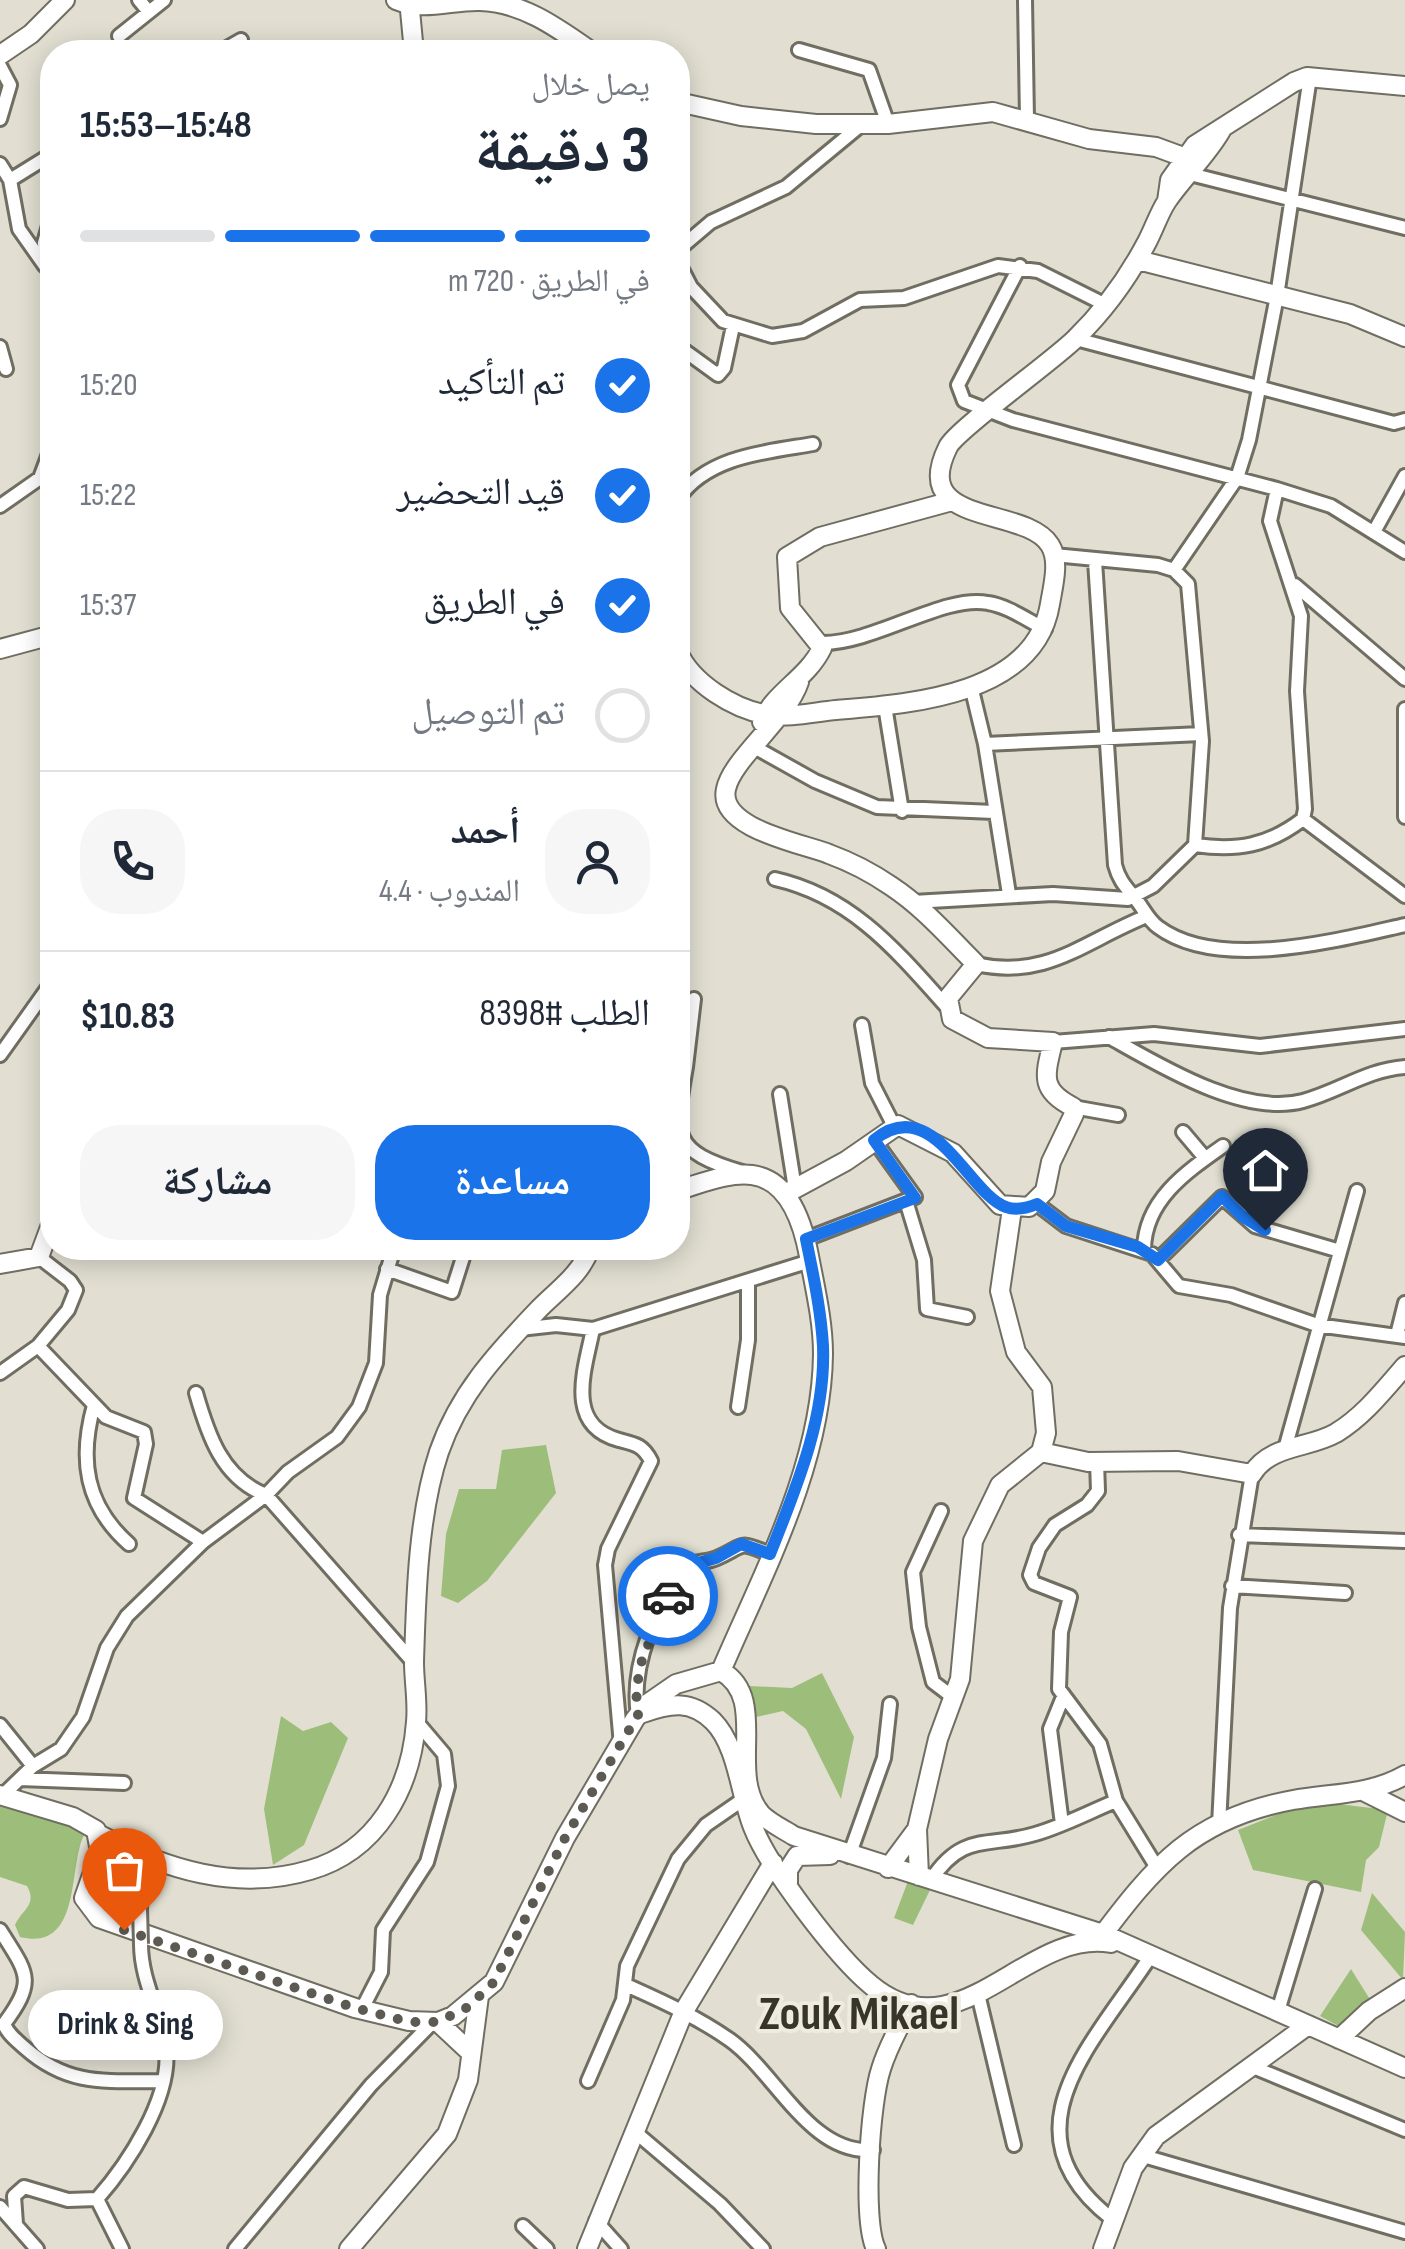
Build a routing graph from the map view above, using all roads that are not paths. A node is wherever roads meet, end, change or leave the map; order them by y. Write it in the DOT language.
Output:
graph roads {
  1 [pos="65,0"];
  2 [pos="138,0"];
  3 [pos="164,0"];
  4 [pos="1025,0"];
  5 [pos="457,1"];
  6 [pos="413,2"];
  7 [pos="149,12"];
  8 [pos="119,36"];
  9 [pos="413,40"];
  10 [pos="573,40"];
  11 [pos="799,50"];
  12 [pos="0,55"];
  13 [pos="0,66"];
  14 [pos="1310,77"];
  15 [pos="1405,86"];
  16 [pos="690,105"];
  17 [pos="0,118"];
  18 [pos="1027,119"];
  19 [pos="888,124"];
  20 [pos="862,125"];
  21 [pos="40,161"];
  22 [pos="0,164"];
  23 [pos="1190,167"];
  24 [pos="10,180"];
  25 [pos="1293,203"];
  26 [pos="1405,228"];
  27 [pos="690,240"];
  28 [pos="1138,260"];
  29 [pos="40,262"];
  30 [pos="1020,266"];
  31 [pos="690,282"];
  32 [pos="1278,296"];
  33 [pos="1106,305"];
  34 [pos="733,326"];
  35 [pos="1405,338"];
  36 [pos="1076,339"];
  37 [pos="0,347"];
  38 [pos="690,355"];
  39 [pos="6,369"];
  40 [pos="1261,388"];
  41 [pos="988,413"];
  42 [pos="1405,423"];
  43 [pos="813,444"];
  44 [pos="1405,476"];
  45 [pos="40,478"];
  46 [pos="1237,478"];
  47 [pos="690,485"];
  48 [pos="1277,489"];
  49 [pos="952,501"];
  50 [pos="0,506"];
  51 [pos="1375,530"];
  52 [pos="1405,552"];
  53 [pos="1054,555"];
  54 [pos="1095,562"];
  55 [pos="1174,570"];
  56 [pos="1293,583"];
  57 [pos="1044,629"];
  58 [pos="40,639"];
  59 [pos="823,643"];
  60 [pos="0,649"];
  61 [pos="690,669"];
  62 [pos="1405,679"];
  63 [pos="972,686"];
  64 [pos="884,706"];
  65 [pos="778,708"];
  66 [pos="1405,709"];
  67 [pos="1201,734"];
  68 [pos="1106,738"];
  69 [pos="985,744"];
  70 [pos="758,745"];
  71 [pos="902,810"];
  72 [pos="994,812"];
  73 [pos="1405,817"];
  74 [pos="1303,819"];
  75 [pos="1194,845"];
  76 [pos="775,879"];
  77 [pos="1009,894"];
  78 [pos="1405,896"];
  79 [pos="1134,897"];
  80 [pos="913,902"];
  81 [pos="1147,916"];
  82 [pos="1405,925"];
  83 [pos="976,964"];
  84 [pos="40,999"];
  85 [pos="694,999"];
  86 [pos="946,1006"];
  87 [pos="690,1022"];
  88 [pos="862,1025"];
  89 [pos="1405,1029"];
  90 [pos="1109,1037"];
  91 [pos="1053,1042"];
  92 [pos="0,1055"];
  93 [pos="1405,1067"];
  94 [pos="780,1094"];
  95 [pos="1073,1107"];
  96 [pos="1118,1116"];
  97 [pos="894,1126"];
  98 [pos="1183,1132"];
  99 [pos="874,1140"];
  100 [pos="1223,1146"];
  101 [pos="690,1150"];
  102 [pos="1205,1158"];
  103 [pos="754,1175"];
  104 [pos="690,1188"];
  105 [pos="790,1191"];
  106 [pos="1356,1191"];
  107 [pos="906,1204"];
  108 [pos="1037,1204"];
  109 [pos="1012,1209"];
  110 [pos="806,1239"];
  111 [pos="1144,1249"];
  112 [pos="1340,1252"];
  113 [pos="39,1257"];
  114 [pos="43,1260"];
  115 [pos="390,1260"];
  116 [pos="462,1260"];
  117 [pos="584,1260"];
  118 [pos="1158,1260"];
  119 [pos="810,1261"];
  120 [pos="0,1264"];
  121 [pos="387,1268"];
  122 [pos="748,1282"];
  123 [pos="1405,1303"];
  124 [pos="967,1316"];
  125 [pos="1317,1325"];
  126 [pos="520,1329"];
  127 [pos="593,1329"];
  128 [pos="1401,1336"];
  129 [pos="38,1346"];
  130 [pos="1405,1366"];
  131 [pos="0,1373"];
  132 [pos="196,1393"];
  133 [pos="94,1404"];
  134 [pos="738,1406"];
  135 [pos="1285,1449"];
  136 [pos="1041,1452"];
  137 [pos="1097,1462"];
  138 [pos="1252,1474"];
  139 [pos="266,1495"];
  140 [pos="941,1511"];
  141 [pos="1239,1535"];
  142 [pos="1405,1541"];
  143 [pos="203,1542"];
  144 [pos="129,1544"];
  145 [pos="770,1554"];
  146 [pos="1232,1586"];
  147 [pos="1345,1593"];
  148 [pos="414,1663"];
  149 [pos="721,1670"];
  150 [pos="694,1676"];
  151 [pos="1063,1697"];
  152 [pos="954,1698"];
  153 [pos="890,1704"];
  154 [pos="686,1705"];
  155 [pos="638,1715"];
  156 [pos="416,1721"];
  157 [pos="0,1725"];
  158 [pos="735,1739"];
  159 [pos="621,1745"];
  160 [pos="33,1766"];
  161 [pos="1405,1776"];
  162 [pos="20,1779"];
  163 [pos="124,1783"];
  164 [pos="1365,1792"];
  165 [pos="2,1796"];
  166 [pos="747,1797"];
  167 [pos="1116,1801"];
  168 [pos="1405,1812"];
  169 [pos="1062,1824"];
  170 [pos="1219,1825"];
  171 [pos="917,1828"];
  172 [pos="100,1835"];
  173 [pos="847,1856"];
  174 [pos="143,1858"];
  175 [pos="773,1863"];
  176 [pos="1156,1866"];
  177 [pos="888,1868"];
  178 [pos="925,1878"];
  179 [pos="788,1883"];
  180 [pos="1315,1889"];
  181 [pos="1060,1921"];
  182 [pos="0,1930"];
  183 [pos="1100,1938"];
  184 [pos="1045,1956"];
  185 [pos="1150,1957"];
  186 [pos="626,1984"];
  187 [pos="1405,1988"];
  188 [pos="481,1990"];
  189 [pos="978,1994"];
  190 [pos="911,2004"];
  191 [pos="362,2010"];
  192 [pos="684,2011"];
  193 [pos="1278,2011"];
  194 [pos="405,2017"];
  195 [pos="435,2022"];
  196 [pos="1308,2025"];
  197 [pos="1339,2039"];
  198 [pos="411,2043"];
  199 [pos="471,2057"];
  200 [pos="1253,2067"];
  201 [pos="1405,2068"];
  202 [pos="162,2081"];
  203 [pos="588,2082"];
  204 [pos="634,2130"];
  205 [pos="1405,2130"];
  206 [pos="1014,2145"];
  207 [pos="873,2150"];
  208 [pos="1140,2154"];
  209 [pos="96,2200"];
  210 [pos="0,2208"];
  211 [pos="1112,2219"];
  212 [pos="596,2221"];
  213 [pos="16,2224"];
  214 [pos="524,2226"];
  215 [pos="1405,2232"];
  216 [pos="37,2249"];
  217 [pos="122,2249"];
  218 [pos="235,2249"];
  219 [pos="349,2249"];
  220 [pos="547,2249"];
  221 [pos="587,2249"];
  222 [pos="621,2249"];
  223 [pos="763,2249"];
  224 [pos="876,2249"];
  225 [pos="1103,2249"];
  1 -- 12 [label="main road"];
  2 -- 7 [label="street"];
  3 -- 7 [label="street"];
  4 -- 18 [label="street"];
  5 -- 6 [label="main road"];
  5 -- 10 [label="main road"];
  6 -- 9 [label="main road"];
  7 -- 8 [label="street"];
  11 -- 19 [label="street"];
  13 -- 17 [label="street"];
  14 -- 15 [label="main road"];
  14 -- 23 [label="main road"];
  14 -- 25 [label="street"];
  16 -- 20 [label="main road"];
  18 -- 19 [label="main road"];
  18 -- 23 [label="main road"];
  19 -- 20 [label="main road"];
  20 -- 27 [label="street"];
  21 -- 24 [label="street"];
  22 -- 24 [label="street"];
  23 -- 25 [label="street"];
  23 -- 28 [label="main road"];
  24 -- 29 [label="street"];
  25 -- 26 [label="street"];
  25 -- 32 [label="street"];
  28 -- 32 [label="main road"];
  28 -- 33 [label="main road"];
  30 -- 33 [label="street"];
  30 -- 34 [label="street"];
  30 -- 41 [label="street"];
  31 -- 34 [label="street"];
  32 -- 35 [label="main road"];
  32 -- 40 [label="street"];
  33 -- 36 [label="main road"];
  34 -- 38 [label="street"];
  36 -- 40 [label="street"];
  36 -- 41 [label="main road"];
  37 -- 39 [label="street"];
  40 -- 42 [label="street"];
  40 -- 46 [label="street"];
  41 -- 46 [label="street"];
  41 -- 49 [label="main road"];
  43 -- 47 [label="street"];
  44 -- 51 [label="street"];
  45 -- 50 [label="street"];
  46 -- 48 [label="street"];
  46 -- 55 [label="street"];
  48 -- 51 [label="street"];
  48 -- 56 [label="street"];
  49 -- 53 [label="main road"];
  49 -- 59 [label="main road"];
  51 -- 52 [label="street"];
  53 -- 54 [label="street"];
  53 -- 57 [label="main road"];
  54 -- 55 [label="street"];
  54 -- 68 [label="street"];
  55 -- 67 [label="street"];
  56 -- 62 [label="street"];
  56 -- 74 [label="street"];
  57 -- 59 [label="street"];
  57 -- 63 [label="main road"];
  58 -- 60 [label="main road"];
  59 -- 65 [label="main road"];
  61 -- 65 [label="main road"];
  63 -- 64 [label="main road"];
  63 -- 69 [label="street"];
  64 -- 65 [label="main road"];
  64 -- 71 [label="street"];
  65 -- 70 [label="main road"];
  66 -- 73 [label="street"];
  67 -- 68 [label="street"];
  67 -- 75 [label="street"];
  68 -- 69 [label="street"];
  68 -- 79 [label="street"];
  69 -- 72 [label="street"];
  70 -- 71 [label="street"];
  70 -- 80 [label="main road"];
  71 -- 72 [label="street"];
  72 -- 77 [label="street"];
  74 -- 75 [label="street"];
  74 -- 78 [label="street"];
  75 -- 79 [label="street"];
  76 -- 86 [label="street"];
  77 -- 79 [label="street"];
  77 -- 80 [label="street"];
  79 -- 81 [label="street"];
  80 -- 83 [label="main road"];
  81 -- 82 [label="street"];
  81 -- 83 [label="street"];
  83 -- 86 [label="main road"];
  84 -- 92 [label="street"];
  85 -- 87 [label="street"];
  86 -- 91 [label="main road"];
  88 -- 97 [label="street"];
  89 -- 90 [label="street"];
  90 -- 91 [label="street"];
  90 -- 93 [label="street"];
  91 -- 95 [label="main road"];
  94 -- 105 [label="street"];
  95 -- 96 [label="street"];
  95 -- 108 [label="main road"];
  97 -- 99 [label="main road"];
  97 -- 109 [label="main road"];
  98 -- 102 [label="street"];
  99 -- 105 [label="main road"];
  99 -- 107 [label="street"];
  100 -- 102 [label="street"];
  101 -- 103 [label="street"];
  102 -- 111 [label="street"];
  103 -- 104 [label="main road"];
  103 -- 105 [label="main road"];
  105 -- 110 [label="main road"];
  106 -- 112 [label="street"];
  107 -- 110 [label="street"];
  107 -- 124 [label="street"];
  108 -- 109 [label="main road"];
  108 -- 111 [label="street"];
  109 -- 136 [label="main road"];
  110 -- 119 [label="main road"];
  111 -- 118 [label="street"];
  112 -- 118 [label="street"];
  112 -- 125 [label="street"];
  113 -- 120 [label="main road"];
  114 -- 129 [label="street"];
  115 -- 121 [label="street"];
  116 -- 121 [label="street"];
  117 -- 126 [label="main road"];
  118 -- 125 [label="street"];
  119 -- 122 [label="street"];
  119 -- 145 [label="main road"];
  121 -- 139 [label="street"];
  122 -- 127 [label="street"];
  122 -- 134 [label="street"];
  123 -- 128 [label="street"];
  125 -- 128 [label="street"];
  125 -- 135 [label="street"];
  126 -- 127 [label="street"];
  126 -- 148 [label="main road"];
  127 -- 159 [label="street"];
  129 -- 131 [label="street"];
  129 -- 133 [label="street"];
  130 -- 135 [label="main road"];
  132 -- 139 [label="street"];
  133 -- 143 [label="street"];
  133 -- 144 [label="street"];
  135 -- 138 [label="main road"];
  136 -- 137 [label="main road"];
  136 -- 152 [label="main road"];
  137 -- 138 [label="main road"];
  137 -- 151 [label="street"];
  138 -- 141 [label="street"];
  139 -- 143 [label="street"];
  139 -- 148 [label="street"];
  140 -- 152 [label="street"];
  141 -- 142 [label="street"];
  141 -- 146 [label="street"];
  143 -- 160 [label="street"];
  145 -- 149 [label="main road"];
  145 -- 155 [label="street"];
  146 -- 147 [label="street"];
  146 -- 170 [label="street"];
  148 -- 156 [label="main road"];
  149 -- 150 [label="main road"];
  149 -- 158 [label="main road"];
  150 -- 154 [label="main road"];
  150 -- 155 [label="main road"];
  151 -- 167 [label="street"];
  151 -- 169 [label="street"];
  152 -- 171 [label="main road"];
  153 -- 173 [label="street"];
  154 -- 155 [label="main road"];
  154 -- 158 [label="main road"];
  155 -- 159 [label="main road"];
  156 -- 174 [label="main road"];
  156 -- 191 [label="street"];
  157 -- 160 [label="street"];
  158 -- 166 [label="main road"];
  159 -- 188 [label="main road"];
  160 -- 162 [label="street"];
  161 -- 164 [label="main road"];
  162 -- 163 [label="street"];
  162 -- 165 [label="street"];
  164 -- 168 [label="main road"];
  164 -- 170 [label="main road"];
  165 -- 172 [label="main road"];
  166 -- 173 [label="main road"];
  166 -- 175 [label="main road"];
  166 -- 186 [label="street"];
  167 -- 169 [label="street"];
  167 -- 176 [label="street"];
  169 -- 178 [label="street"];
  170 -- 176 [label="main road"];
  171 -- 177 [label="main road"];
  171 -- 178 [label="main road"];
  172 -- 174 [label="main road"];
  172 -- 191 [label="main road"];
  173 -- 177 [label="main road"];
  173 -- 179 [label="main road"];
  174 -- 202 [label="street, bridge"];
  175 -- 179 [label="main road"];
  175 -- 192 [label="main road"];
  176 -- 183 [label="main road"];
  177 -- 178 [label="main road"];
  178 -- 181 [label="main road"];
  179 -- 190 [label="main road"];
  180 -- 193 [label="street"];
  181 -- 183 [label="main road"];
  181 -- 184 [label="main road"];
  182 -- 202 [label="street"];
  183 -- 184 [label="main road"];
  183 -- 185 [label="main road"];
  184 -- 189 [label="main road"];
  185 -- 193 [label="main road"];
  185 -- 211 [label="street"];
  186 -- 192 [label="street"];
  186 -- 203 [label="street"];
  187 -- 197 [label="main road"];
  188 -- 194 [label="main road"];
  188 -- 195 [label="main road"];
  188 -- 199 [label="main road"];
  189 -- 190 [label="main road"];
  189 -- 206 [label="street"];
  190 -- 207 [label="main road"];
  191 -- 194 [label="main road"];
  192 -- 204 [label="main road"];
  192 -- 207 [label="street"];
  193 -- 196 [label="main road"];
  194 -- 195 [label="main road"];
  194 -- 198 [label="street"];
  195 -- 198 [label="street"];
  195 -- 199 [label="main road"];
  196 -- 197 [label="main road"];
  196 -- 200 [label="main road"];
  197 -- 201 [label="main road"];
  198 -- 218 [label="street"];
  199 -- 219 [label="main road"];
  200 -- 205 [label="street"];
  200 -- 208 [label="main road"];
  202 -- 209 [label="street"];
  204 -- 212 [label="main road"];
  204 -- 223 [label="street"];
  207 -- 224 [label="main road"];
  208 -- 211 [label="main road"];
  208 -- 215 [label="street"];
  209 -- 213 [label="street"];
  209 -- 217 [label="street"];
  210 -- 213 [label="street"];
  211 -- 225 [label="main road"];
  212 -- 221 [label="main road"];
  212 -- 222 [label="street"];
  213 -- 216 [label="street"];
  214 -- 220 [label="street"];
}
